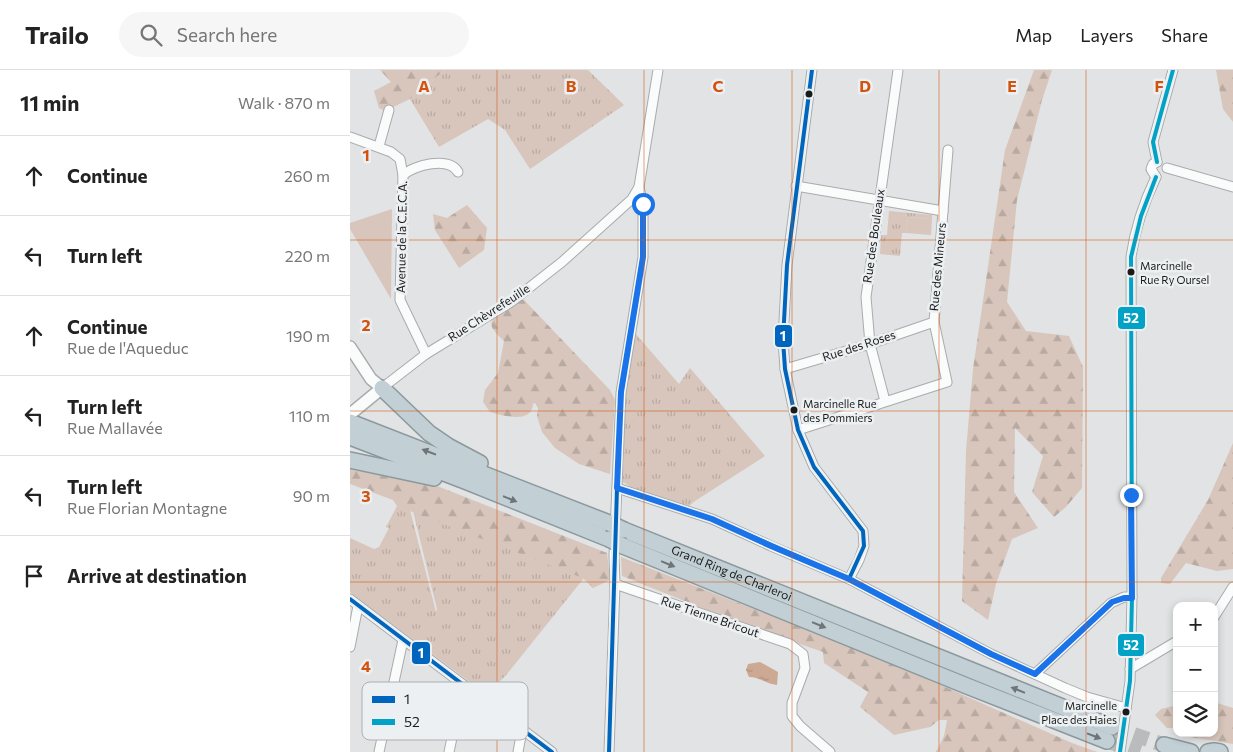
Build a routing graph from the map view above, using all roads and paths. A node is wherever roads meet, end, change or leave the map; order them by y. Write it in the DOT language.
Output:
graph roads {
  1 [pos="658,70"];
  2 [pos="812,70"];
  3 [pos="898,70"];
  4 [pos="1173,70"];
  5 [pos="389,110"];
  6 [pos="350,137"];
  7 [pos="379,146"];
  8 [pos="948,150"];
  9 [pos="1157,162"];
  10 [pos="1167,168"];
  11 [pos="458,172"];
  12 [pos="403,175"];
  13 [pos="1156,177"];
  14 [pos="796,186"];
  15 [pos="640,187"];
  16 [pos="1233,187"];
  17 [pos="879,200"];
  18 [pos="943,211"];
  19 [pos="934,322"];
  20 [pos="870,344"];
  21 [pos="350,346"];
  22 [pos="426,354"];
  23 [pos="785,369"];
  24 [pos="382,388"];
  25 [pos="885,401"];
  26 [pos="353,424"];
  27 [pos="798,430"];
  28 [pos="350,460"];
  29 [pos="465,481"];
  30 [pos="507,482"];
  31 [pos="617,488"];
  32 [pos="849,579"];
  33 [pos="615,584"];
  34 [pos="1233,587"];
  35 [pos="1132,598"];
  36 [pos="350,600"];
  37 [pos="358,606"];
  38 [pos="1218,611"];
  39 [pos="403,640"];
  40 [pos="1173,643"];
  41 [pos="350,647"];
  42 [pos="1130,669"];
  43 [pos="1035,674"];
  44 [pos="394,682"];
  45 [pos="459,682"];
  46 [pos="1126,708"];
  47 [pos="528,734"];
  48 [pos="1164,745"];
  49 [pos="552,752"];
  50 [pos="609,752"];
  51 [pos="830,752"];
  52 [pos="1120,752"];
  53 [pos="1191,752"];
  54 [pos="1208,752"];
  55 [pos="1220,752"];
  1 -- 15 [label="street"];
  2 -- 14 [label="street"];
  3 -- 17 [label="street, Rue des Bouleaux"];
  4 -- 9 [label="street"];
  5 -- 7 [label="street"];
  6 -- 7 [label="street, Avenue de la C.E.C.A."];
  7 -- 12 [label="street, Avenue de la C.E.C.A."];
  8 -- 18 [label="street, Rue des Mineurs"];
  9 -- 10 [label="street"];
  9 -- 13 [label="street"];
  10 -- 13 [label="street"];
  10 -- 16 [label="street"];
  11 -- 12 [label="street, Avenue de la C.E.C.A."];
  12 -- 22 [label="street, Avenue de la C.E.C.A."];
  13 -- 35 [label="street"];
  14 -- 17 [label="street"];
  14 -- 23 [label="street"];
  15 -- 22 [label="street, Rue Chèvrefeuille"];
  15 -- 31 [label="street"];
  17 -- 18 [label="street"];
  17 -- 20 [label="street, Rue des Bouleaux"];
  18 -- 19 [label="street, Rue des Mineurs"];
  19 -- 20 [label="street, Rue des Roses"];
  19 -- 25 [label="street, Rue des Mineurs"];
  20 -- 23 [label="street, Rue des Roses"];
  20 -- 25 [label="street, Rue des Bouleaux"];
  21 -- 24 [label="street"];
  22 -- 24 [label="street, Rue Chèvrefeuille"];
  23 -- 27 [label="street"];
  24 -- 26 [label="street, Rue Chèvrefeuille"];
  24 -- 30 [label="highway"];
  25 -- 27 [label="street"];
  26 -- 29 [label="highway, Grand Ring de Charleroi"];
  30 -- 26 [label="highway, Grand Ring de Charleroi, one-way"];
  27 -- 32 [label="street"];
  28 -- 29 [label="highway"];
  29 -- 30 [label="highway, Grand Ring de Charleroi, one-way, bridge"];
  31 -- 32 [label="street"];
  31 -- 33 [label="street"];
  32 -- 43 [label="street"];
  33 -- 50 [label="street"];
  33 -- 51 [label="street, Rue Tienne Bricout"];
  34 -- 38 [label="street"];
  35 -- 42 [label="street"];
  35 -- 43 [label="street"];
  36 -- 37 [label="street"];
  37 -- 39 [label="street"];
  37 -- 41 [label="street"];
  39 -- 44 [label="street"];
  39 -- 45 [label="street"];
  40 -- 42 [label="street"];
  42 -- 46 [label="street"];
  43 -- 46 [label="street"];
  46 -- 52 [label="street"];
  47 -- 49 [label="street"];
  48 -- 53 [label="highway"];
  54 -- 55 [label="highway"];
}
